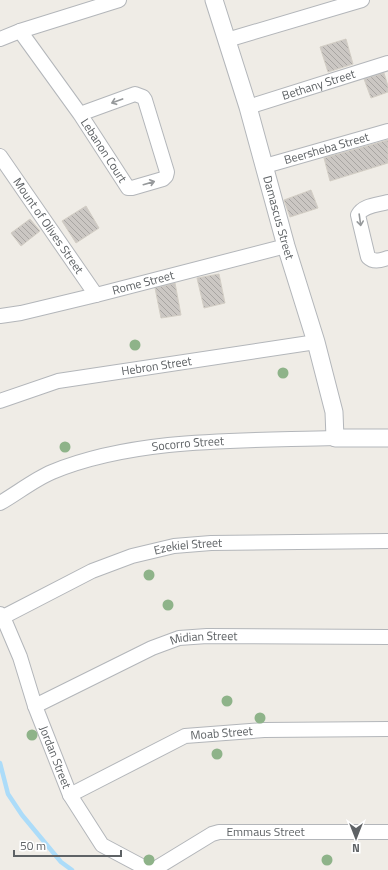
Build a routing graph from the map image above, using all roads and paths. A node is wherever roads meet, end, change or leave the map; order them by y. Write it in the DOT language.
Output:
graph roads {
  1 [pos="119,0"];
  2 [pos="214,0"];
  3 [pos="362,0"];
  4 [pos="20,31"];
  5 [pos="0,38"];
  6 [pos="227,40"];
  7 [pos="388,63"];
  8 [pos="248,106"];
  9 [pos="80,114"];
  10 [pos="388,131"];
  11 [pos="0,156"];
  12 [pos="265,166"];
  13 [pos="388,202"];
  14 [pos="286,246"];
  15 [pos="388,258"];
  16 [pos="96,295"];
  17 [pos="0,316"];
  18 [pos="316,342"];
  19 [pos="0,402"];
  20 [pos="335,438"];
  21 [pos="388,438"];
  22 [pos="0,503"];
  23 [pos="388,540"];
  24 [pos="1,616"];
  25 [pos="388,637"];
  26 [pos="35,706"];
  27 [pos="388,730"];
  28 [pos="70,795"];
  29 [pos="388,832"];
  30 [pos="149,870"];
  31 [pos="153,870"];
  1 -- 4 [label="street"];
  2 -- 6 [label="street, Damascus Street"];
  3 -- 6 [label="street"];
  4 -- 5 [label="street"];
  4 -- 9 [label="street, Lebanon Court"];
  6 -- 8 [label="street, Damascus Street"];
  7 -- 8 [label="street, Bethany Street"];
  8 -- 12 [label="street, Damascus Street"];
  9 -- 9 [label="street, Lebanon Court, one-way"];
  10 -- 12 [label="street, Beersheba Street"];
  11 -- 16 [label="street, Mount of Olives Street"];
  12 -- 14 [label="street, Damascus Street"];
  13 -- 15 [label="street, one-way"];
  14 -- 16 [label="street, Rome Street"];
  14 -- 18 [label="street, Damascus Street"];
  16 -- 17 [label="street, Rome Street"];
  18 -- 19 [label="street, Hebron Street"];
  18 -- 20 [label="street, Damascus Street"];
  20 -- 21 [label="street, Socorro Street"];
  20 -- 22 [label="street, Socorro Street"];
  23 -- 24 [label="street, Ezekiel Street"];
  24 -- 26 [label="street, Jordan Street"];
  25 -- 26 [label="street, Midian Street"];
  26 -- 28 [label="street, Jordan Street"];
  27 -- 28 [label="street, Moab Street"];
  28 -- 30 [label="street, Jordan Street"];
  29 -- 31 [label="street, Emmaus Street"];
}
